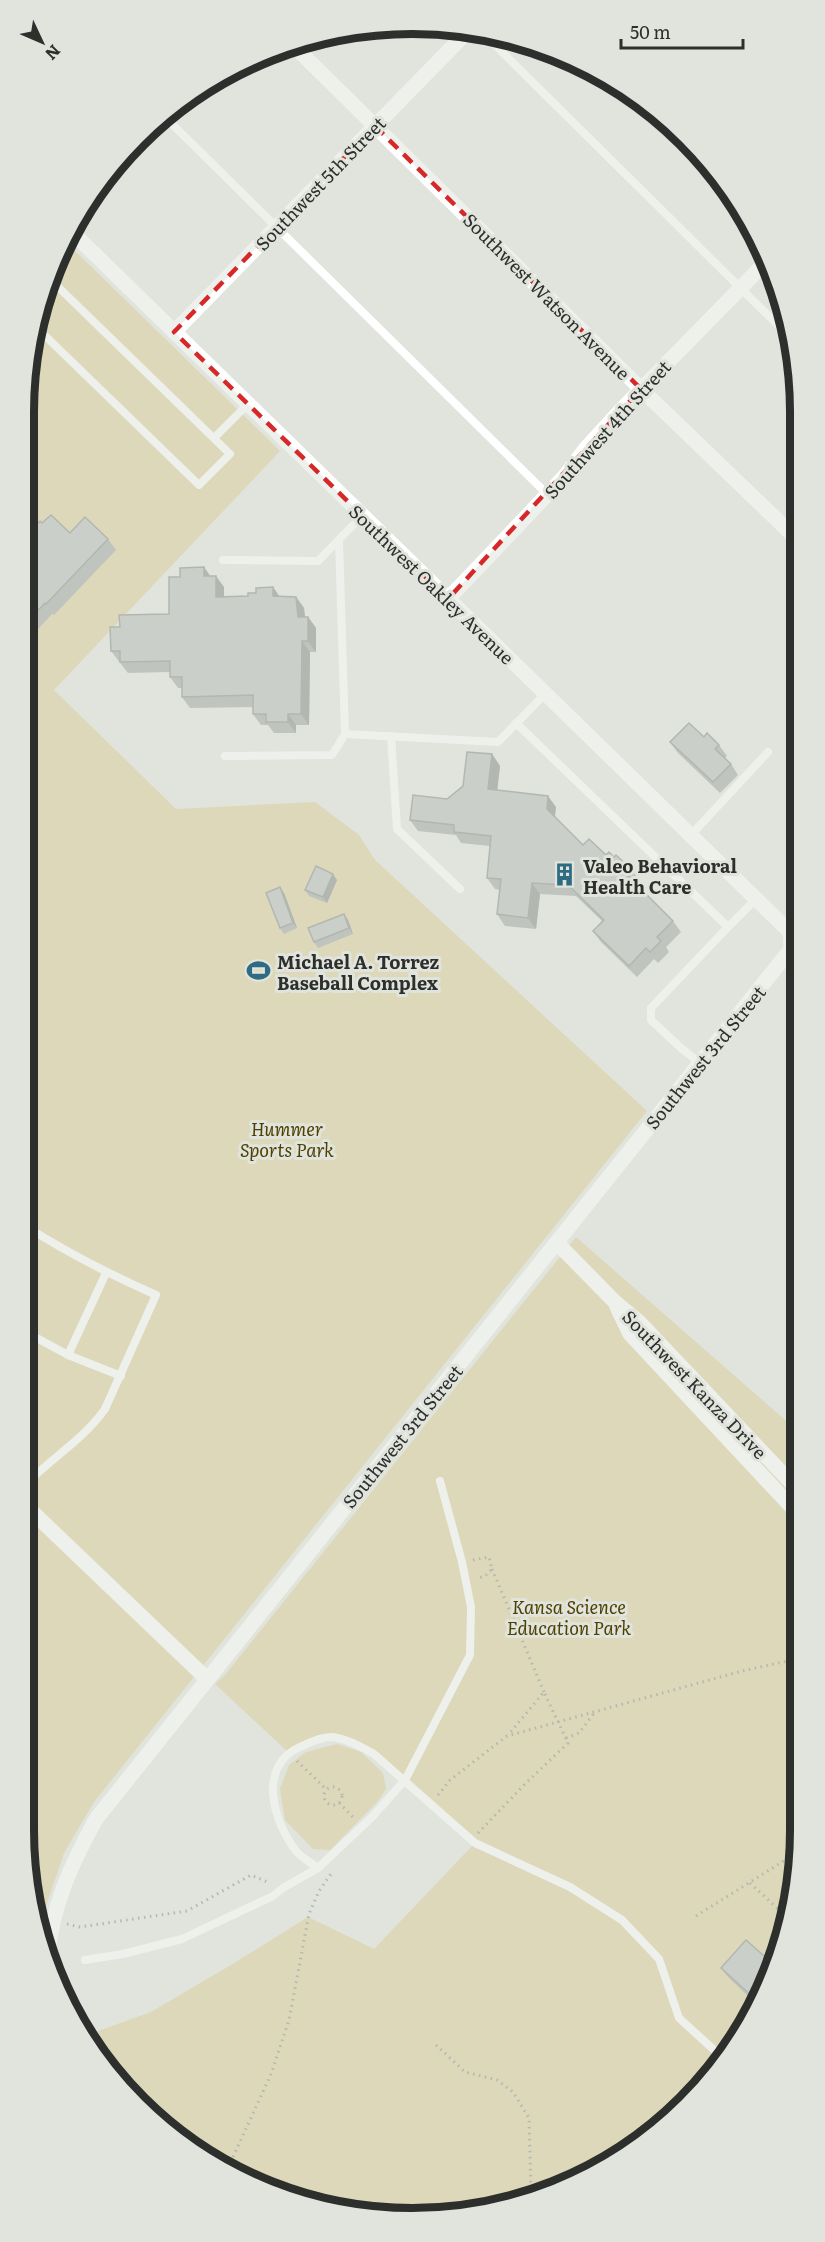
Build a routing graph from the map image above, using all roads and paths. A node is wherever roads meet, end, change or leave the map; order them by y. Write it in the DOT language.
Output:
graph roads {
  1 [pos="461,38"];
  2 [pos="492,43"];
  3 [pos="300,52"];
  4 [pos="170,122"];
  5 [pos="375,126"];
  6 [pos="277,229"];
  7 [pos="77,237"];
  8 [pos="761,267"];
  9 [pos="57,286"];
  10 [pos="741,288"];
  11 [pos="781,329"];
  12 [pos="174,332"];
  13 [pos="43,334"];
  14 [pos="641,389"];
  15 [pos="248,404"];
  16 [pos="214,438"];
  17 [pos="548,495"];
  18 [pos="362,516"];
  19 [pos="790,532"];
  20 [pos="339,540"];
  21 [pos="223,560"];
  22 [pos="448,599"];
  23 [pos="545,694"];
  24 [pos="516,723"];
  25 [pos="345,734"];
  26 [pos="391,736"];
  27 [pos="768,752"];
  28 [pos="225,756"];
  29 [pos="691,835"];
  30 [pos="460,889"];
  31 [pos="756,899"];
  32 [pos="790,923"];
  33 [pos="728,927"];
  34 [pos="790,950"];
  35 [pos="700,1063"];
  36 [pos="34,1232"];
  37 [pos="557,1243"];
  38 [pos="106,1273"];
  39 [pos="615,1302"];
  40 [pos="34,1336"];
  41 [pos="68,1355"];
  42 [pos="121,1376"];
  43 [pos="34,1476"];
  44 [pos="440,1481"];
  45 [pos="790,1481"];
  46 [pos="790,1505"];
  47 [pos="34,1514"];
  48 [pos="462,1562"];
  49 [pos="492,1569"];
  50 [pos="465,1581"];
  51 [pos="790,1660"];
  52 [pos="207,1679"];
  53 [pos="544,1692"];
  54 [pos="596,1711"];
  55 [pos="556,1721"];
  56 [pos="507,1736"];
  57 [pos="566,1738"];
  58 [pos="288,1752"];
  59 [pos="405,1780"];
  60 [pos="326,1789"];
  61 [pos="339,1803"];
  62 [pos="430,1805"];
  63 [pos="355,1819"];
  64 [pos="471,1840"];
  65 [pos="790,1857"];
  66 [pos="318,1868"];
  67 [pos="331,1873"];
  68 [pos="750,1883"];
  69 [pos="283,1888"];
  70 [pos="781,1911"];
  71 [pos="696,1916"];
  72 [pos="48,1929"];
  73 [pos="85,1960"];
  74 [pos="436,2045"];
  75 [pos="717,2053"];
  76 [pos="231,2161"];
  77 [pos="531,2188"];
  1 -- 5 [label="street, Southwest 5th Street"];
  2 -- 10 [label="lane"];
  3 -- 5 [label="street, Southwest Watson Avenue"];
  4 -- 6 [label="lane"];
  5 -- 6 [label="street, Southwest 5th Street"];
  5 -- 14 [label="street, Southwest Watson Avenue"];
  6 -- 12 [label="street, Southwest 5th Street"];
  6 -- 17 [label="lane"];
  7 -- 12 [label="street, Southwest Oakley Avenue"];
  8 -- 10 [label="street, Southwest 4th Street"];
  9 -- 16 [label="lane"];
  10 -- 11 [label="lane"];
  10 -- 14 [label="street, Southwest 4th Street"];
  12 -- 15 [label="street, Southwest Oakley Avenue"];
  13 -- 16 [label="lane"];
  14 -- 17 [label="street, Southwest 4th Street"];
  14 -- 19 [label="street, Southwest Watson Avenue"];
  15 -- 16 [label="lane"];
  15 -- 18 [label="street, Southwest Oakley Avenue"];
  17 -- 22 [label="street, Southwest 4th Street"];
  18 -- 20 [label="lane"];
  18 -- 22 [label="street, Southwest Oakley Avenue"];
  20 -- 21 [label="lane"];
  20 -- 25 [label="lane"];
  22 -- 23 [label="street, Southwest Oakley Avenue"];
  23 -- 24 [label="lane"];
  23 -- 29 [label="street, Southwest Oakley Avenue"];
  24 -- 26 [label="lane"];
  24 -- 33 [label="lane"];
  25 -- 26 [label="lane"];
  25 -- 28 [label="lane"];
  26 -- 30 [label="lane"];
  27 -- 29 [label="lane"];
  29 -- 31 [label="street, Southwest Oakley Avenue"];
  31 -- 32 [label="street, Southwest Oakley Avenue"];
  31 -- 33 [label="lane"];
  33 -- 35 [label="lane"];
  34 -- 35 [label="street, Southwest 3rd Street"];
  35 -- 37 [label="street, Southwest 3rd Street"];
  36 -- 38 [label="lane"];
  37 -- 39 [label="street, Southwest Kanza Drive"];
  37 -- 52 [label="street, Southwest 3rd Street"];
  38 -- 41 [label="lane"];
  38 -- 42 [label="lane"];
  39 -- 45 [label="street, Southwest Kanza Drive"];
  39 -- 46 [label="street, Southwest Kanza Drive"];
  40 -- 41 [label="lane"];
  41 -- 42 [label="lane"];
  42 -- 43 [label="lane"];
  44 -- 48 [label="lane"];
  47 -- 52 [label="street"];
  48 -- 49 [label="path"];
  48 -- 50 [label="lane"];
  49 -- 50 [label="path"];
  49 -- 53 [label="path"];
  50 -- 59 [label="lane"];
  51 -- 54 [label="path"];
  52 -- 72 [label="street, Southwest 3rd Street"];
  53 -- 55 [label="path"];
  53 -- 56 [label="path"];
  54 -- 55 [label="path"];
  54 -- 57 [label="path"];
  55 -- 56 [label="path"];
  55 -- 57 [label="path"];
  56 -- 62 [label="path"];
  57 -- 64 [label="path"];
  58 -- 59 [label="lane"];
  58 -- 60 [label="path"];
  58 -- 66 [label="lane"];
  59 -- 62 [label="lane"];
  59 -- 66 [label="lane"];
  60 -- 61 [label="path"];
  60 -- 61 [label="path"];
  61 -- 63 [label="path"];
  62 -- 64 [label="lane"];
  64 -- 75 [label="lane"];
  65 -- 68 [label="path"];
  66 -- 69 [label="lane"];
  67 -- 76 [label="path"];
  68 -- 70 [label="path"];
  68 -- 71 [label="path"];
  69 -- 72 [label="path"];
  69 -- 73 [label="lane"];
  74 -- 77 [label="path"];
}
